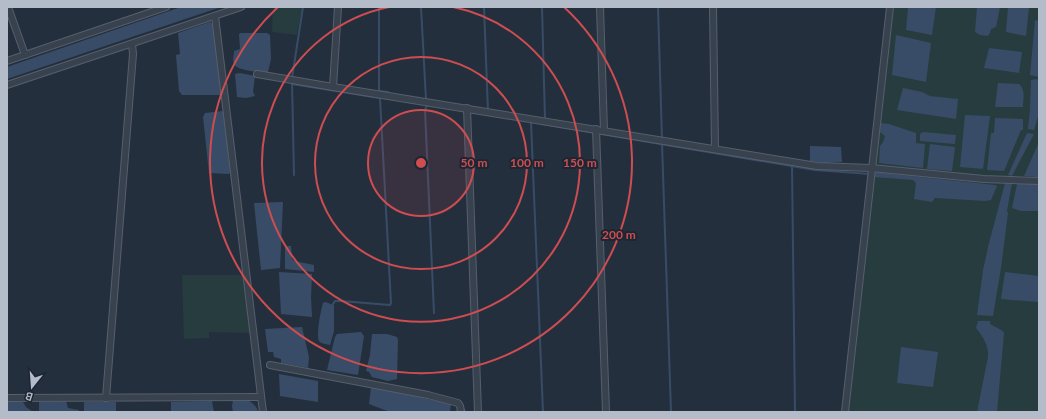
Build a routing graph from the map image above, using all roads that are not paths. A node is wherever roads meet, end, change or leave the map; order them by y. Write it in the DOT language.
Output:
graph roads {
  1 [pos="8,7"];
  2 [pos="166,7"];
  3 [pos="240,7"];
  4 [pos="338,7"];
  5 [pos="600,7"];
  6 [pos="713,7"];
  7 [pos="890,7"];
  8 [pos="215,16"];
  9 [pos="132,44"];
  10 [pos="25,55"];
  11 [pos="7,61"];
  12 [pos="257,74"];
  13 [pos="7,85"];
  14 [pos="333,87"];
  15 [pos="467,108"];
  16 [pos="596,130"];
  17 [pos="604,131"];
  18 [pos="715,149"];
  19 [pos="871,168"];
  20 [pos="1039,181"];
  21 [pos="270,365"];
  22 [pos="261,397"];
  23 [pos="7,398"];
  24 [pos="106,398"];
  25 [pos="263,412"];
  26 [pos="461,412"];
  27 [pos="478,412"];
  28 [pos="606,412"];
  29 [pos="844,412"];
  1 -- 10 [label="street"];
  2 -- 10 [label="street"];
  3 -- 8 [label="street"];
  4 -- 14 [label="street"];
  5 -- 17 [label="street"];
  6 -- 18 [label="street"];
  7 -- 19 [label="street"];
  8 -- 9 [label="street"];
  8 -- 22 [label="street"];
  9 -- 13 [label="street"];
  9 -- 24 [label="street"];
  10 -- 11 [label="street"];
  12 -- 14 [label="street"];
  14 -- 15 [label="street"];
  15 -- 16 [label="street"];
  15 -- 27 [label="street"];
  16 -- 17 [label="street"];
  16 -- 28 [label="street"];
  17 -- 18 [label="street"];
  18 -- 19 [label="street"];
  19 -- 20 [label="street"];
  19 -- 29 [label="street"];
  21 -- 26 [label="street"];
  22 -- 24 [label="street"];
  22 -- 25 [label="street"];
  23 -- 24 [label="street"];
}
